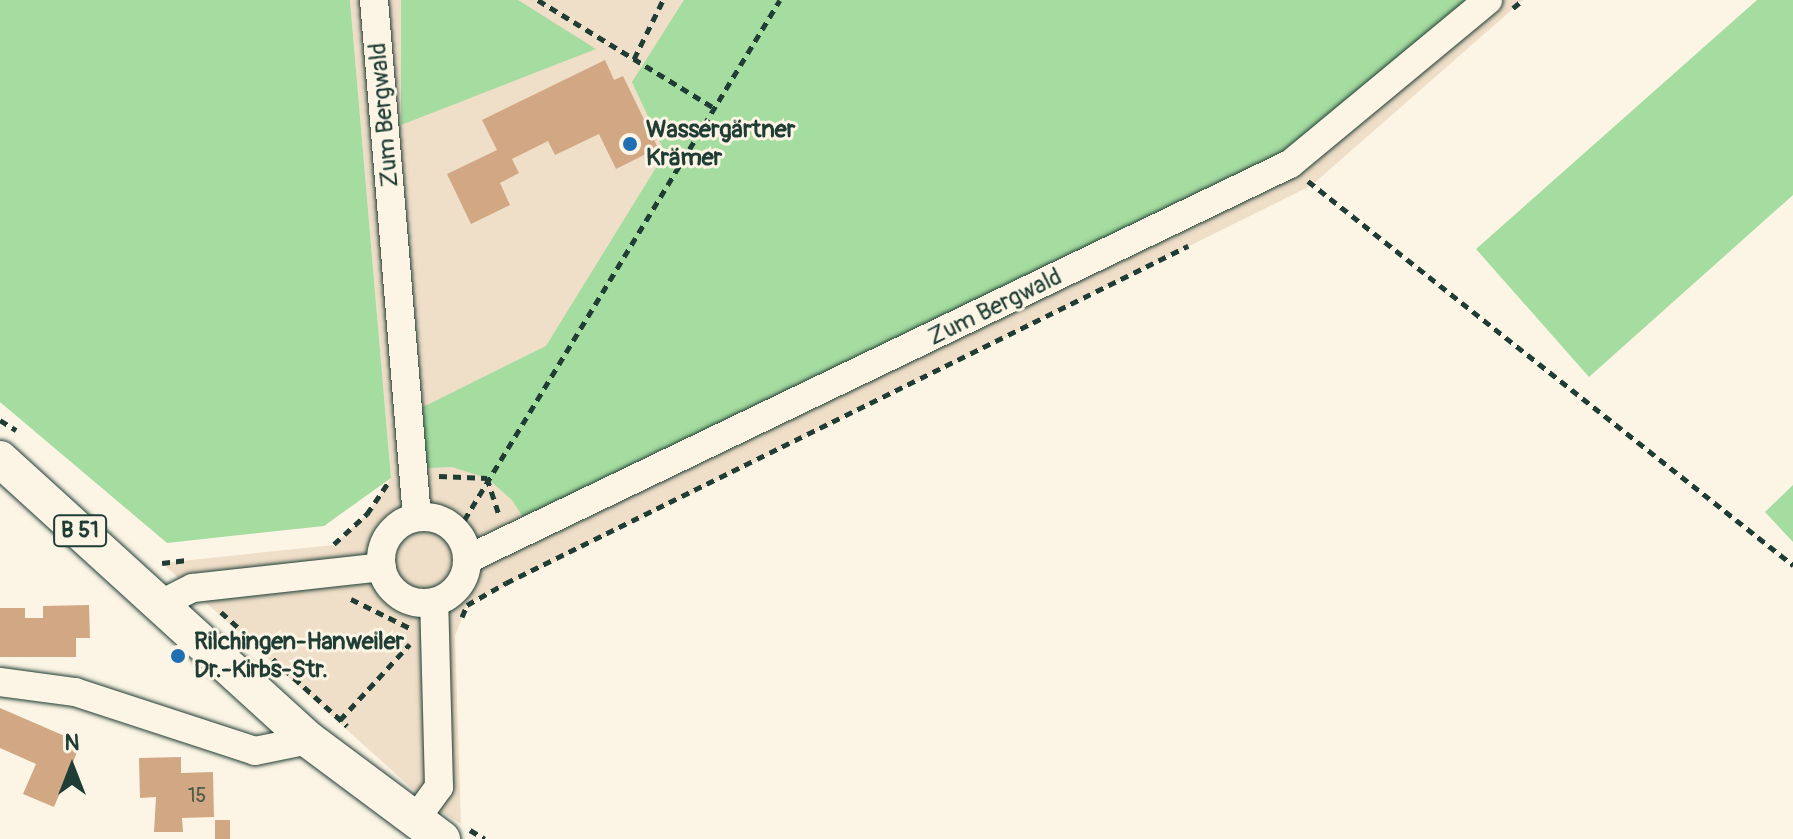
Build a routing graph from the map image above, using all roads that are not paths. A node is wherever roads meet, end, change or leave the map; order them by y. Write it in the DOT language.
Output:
graph roads {
  1 [pos="374,0"];
  2 [pos="1500,5"];
  3 [pos="0,459"];
  4 [pos="417,517"];
  5 [pos="468,559"];
  6 [pos="382,567"];
  7 [pos="434,602"];
  8 [pos="159,605"];
  9 [pos="0,682"];
  10 [pos="309,740"];
  11 [pos="428,821"];
  1 -- 4 [label="street, Zum Bergwald"];
  2 -- 5 [label="street, Zum Bergwald"];
  3 -- 8 [label="main road, B 51"];
  4 -- 5 [label="street"];
  4 -- 6 [label="street"];
  5 -- 7 [label="street"];
  6 -- 7 [label="street"];
  6 -- 8 [label="street"];
  7 -- 11 [label="street"];
  8 -- 10 [label="main road, B 51"];
  9 -- 10 [label="street"];
  10 -- 11 [label="main road, B 51"];
}
